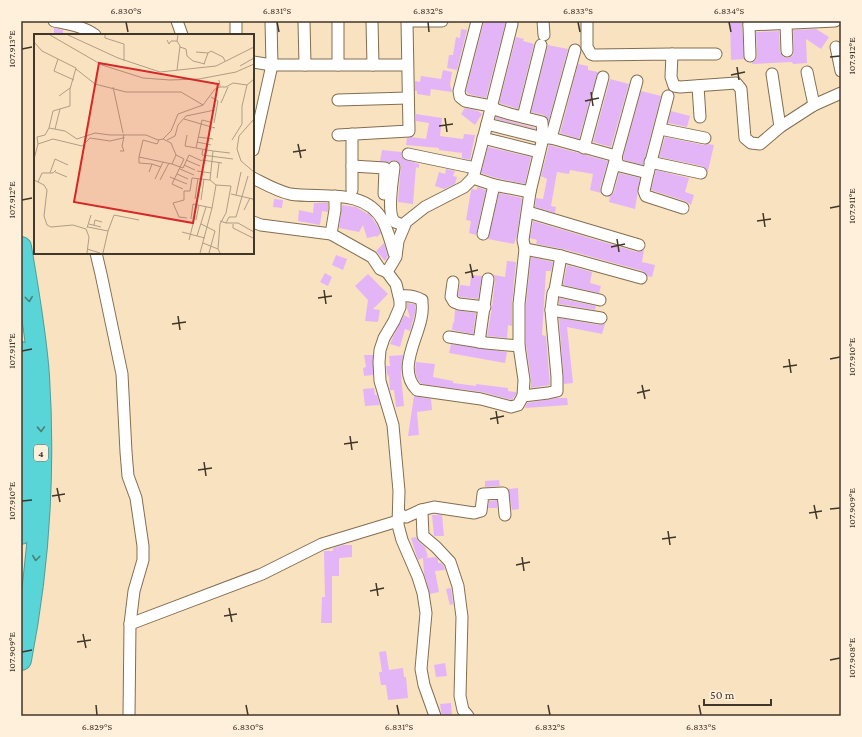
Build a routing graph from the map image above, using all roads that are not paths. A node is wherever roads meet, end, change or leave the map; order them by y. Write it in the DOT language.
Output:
graph roads {
  1 [pos="54,21"];
  2 [pos="176,21"];
  3 [pos="236,21"];
  4 [pos="271,21"];
  5 [pos="304,21"];
  6 [pos="338,21"];
  7 [pos="372,21"];
  8 [pos="407,21"];
  9 [pos="442,21"];
  10 [pos="477,21"];
  11 [pos="543,21"];
  12 [pos="587,21"];
  13 [pos="835,21"];
  14 [pos="749,23"];
  15 [pos="512,24"];
  16 [pos="786,24"];
  17 [pos="92,29"];
  18 [pos="182,34"];
  19 [pos="236,34"];
  20 [pos="836,47"];
  21 [pos="575,50"];
  22 [pos="787,51"];
  23 [pos="672,54"];
  24 [pos="716,54"];
  25 [pos="750,56"];
  26 [pos="254,62"];
  27 [pos="407,64"];
  28 [pos="272,65"];
  29 [pos="305,65"];
  30 [pos="338,65"];
  31 [pos="373,65"];
  32 [pos="841,71"];
  33 [pos="807,72"];
  34 [pos="772,74"];
  35 [pos="603,77"];
  36 [pos="637,81"];
  37 [pos="698,86"];
  38 [pos="841,93"];
  39 [pos="668,96"];
  40 [pos="408,98"];
  41 [pos="258,100"];
  42 [pos="338,100"];
  43 [pos="814,105"];
  44 [pos="491,106"];
  45 [pos="523,117"];
  46 [pos="700,117"];
  47 [pos="487,124"];
  48 [pos="780,127"];
  49 [pos="660,129"];
  50 [pos="352,134"];
  51 [pos="338,135"];
  52 [pos="255,136"];
  53 [pos="483,138"];
  54 [pos="547,138"];
  55 [pos="706,138"];
  56 [pos="584,148"];
  57 [pos="539,152"];
  58 [pos="408,154"];
  59 [pos="616,156"];
  60 [pos="650,162"];
  61 [pos="352,166"];
  62 [pos="394,167"];
  63 [pos="474,173"];
  64 [pos="648,173"];
  65 [pos="701,173"];
  66 [pos="254,178"];
  67 [pos="494,185"];
  68 [pos="352,190"];
  69 [pos="607,190"];
  70 [pos="530,192"];
  71 [pos="384,194"];
  72 [pos="335,196"];
  73 [pos="683,208"];
  74 [pos="528,212"];
  75 [pos="254,222"];
  76 [pos="404,226"];
  77 [pos="331,234"];
  78 [pos="483,234"];
  79 [pos="639,245"];
  80 [pos="21,247"];
  81 [pos="525,249"];
  82 [pos="96,254"];
  83 [pos="561,256"];
  84 [pos="396,257"];
  85 [pos="387,272"];
  86 [pos="640,278"];
  87 [pos="488,279"];
  88 [pos="453,282"];
  89 [pos="555,290"];
  90 [pos="400,296"];
  91 [pos="600,300"];
  92 [pos="485,307"];
  93 [pos="551,310"];
  94 [pos="600,318"];
  95 [pos="450,337"];
  96 [pos="479,342"];
  97 [pos="519,346"];
  98 [pos="21,352"];
  99 [pos="523,396"];
  100 [pos="421,510"];
  101 [pos="505,515"];
  102 [pos="398,518"];
  103 [pos="21,534"];
  104 [pos="130,624"];
  105 [pos="21,660"];
  106 [pos="129,716"];
  107 [pos="434,716"];
  108 [pos="468,716"];
  1 -- 17 [label="street"];
  2 -- 18 [label="street"];
  3 -- 19 [label="street"];
  4 -- 28 [label="street"];
  5 -- 29 [label="street"];
  6 -- 30 [label="street"];
  7 -- 31 [label="street"];
  8 -- 9 [label="street"];
  8 -- 27 [label="street"];
  10 -- 44 [label="street"];
  11 -- 45 [label="street"];
  12 -- 23 [label="street"];
  13 -- 16 [label="street"];
  14 -- 16 [label="street"];
  14 -- 25 [label="street"];
  15 -- 44 [label="street"];
  16 -- 22 [label="street"];
  20 -- 32 [label="street"];
  21 -- 54 [label="street"];
  23 -- 24 [label="street"];
  23 -- 37 [label="street"];
  26 -- 28 [label="street"];
  27 -- 31 [label="street"];
  27 -- 40 [label="street"];
  28 -- 29 [label="street"];
  28 -- 41 [label="street"];
  29 -- 30 [label="street"];
  30 -- 31 [label="street"];
  33 -- 43 [label="street"];
  34 -- 48 [label="street"];
  35 -- 56 [label="street"];
  36 -- 59 [label="street"];
  37 -- 46 [label="street"];
  37 -- 48 [label="street"];
  38 -- 43 [label="street"];
  39 -- 49 [label="street"];
  40 -- 42 [label="street"];
  40 -- 50 [label="street"];
  41 -- 52 [label="street"];
  43 -- 48 [label="street"];
  44 -- 45 [label="street"];
  44 -- 47 [label="street"];
  45 -- 54 [label="street"];
  47 -- 53 [label="street"];
  47 -- 54 [label="street"];
  49 -- 55 [label="street"];
  49 -- 60 [label="street"];
  50 -- 51 [label="street"];
  50 -- 61 [label="street"];
  53 -- 57 [label="street"];
  53 -- 63 [label="street"];
  54 -- 56 [label="street"];
  54 -- 57 [label="street"];
  56 -- 59 [label="street"];
  57 -- 70 [label="street"];
  58 -- 63 [label="street"];
  59 -- 64 [label="street"];
  59 -- 69 [label="street"];
  60 -- 64 [label="street"];
  60 -- 65 [label="street"];
  61 -- 68 [label="street"];
  61 -- 71 [label="street"];
  62 -- 76 [label="street"];
  63 -- 67 [label="street"];
  63 -- 76 [label="street"];
  64 -- 73 [label="street"];
  66 -- 72 [label="street"];
  67 -- 70 [label="street"];
  67 -- 78 [label="street"];
  70 -- 74 [label="street"];
  72 -- 77 [label="street"];
  72 -- 84 [label="street"];
  74 -- 79 [label="street"];
  74 -- 81 [label="street"];
  75 -- 77 [label="street"];
  76 -- 84 [label="street"];
  77 -- 85 [label="street"];
  80 -- 105 [label="highway, 4, one-way"];
  81 -- 83 [label="street"];
  81 -- 97 [label="street"];
  82 -- 104 [label="street"];
  83 -- 86 [label="street"];
  83 -- 89 [label="street"];
  84 -- 85 [label="street"];
  85 -- 90 [label="street"];
  87 -- 92 [label="street"];
  88 -- 92 [label="street"];
  89 -- 91 [label="street"];
  89 -- 93 [label="street"];
  90 -- 99 [label="street"];
  90 -- 102 [label="street"];
  92 -- 96 [label="street"];
  93 -- 94 [label="street"];
  93 -- 99 [label="street"];
  95 -- 96 [label="street"];
  96 -- 97 [label="street"];
  97 -- 99 [label="street"];
  98 -- 103 [label="highway, 4"];
  100 -- 101 [label="street"];
  100 -- 102 [label="street"];
  100 -- 108 [label="street"];
  102 -- 104 [label="street"];
  102 -- 107 [label="street"];
  104 -- 106 [label="street"];
}
